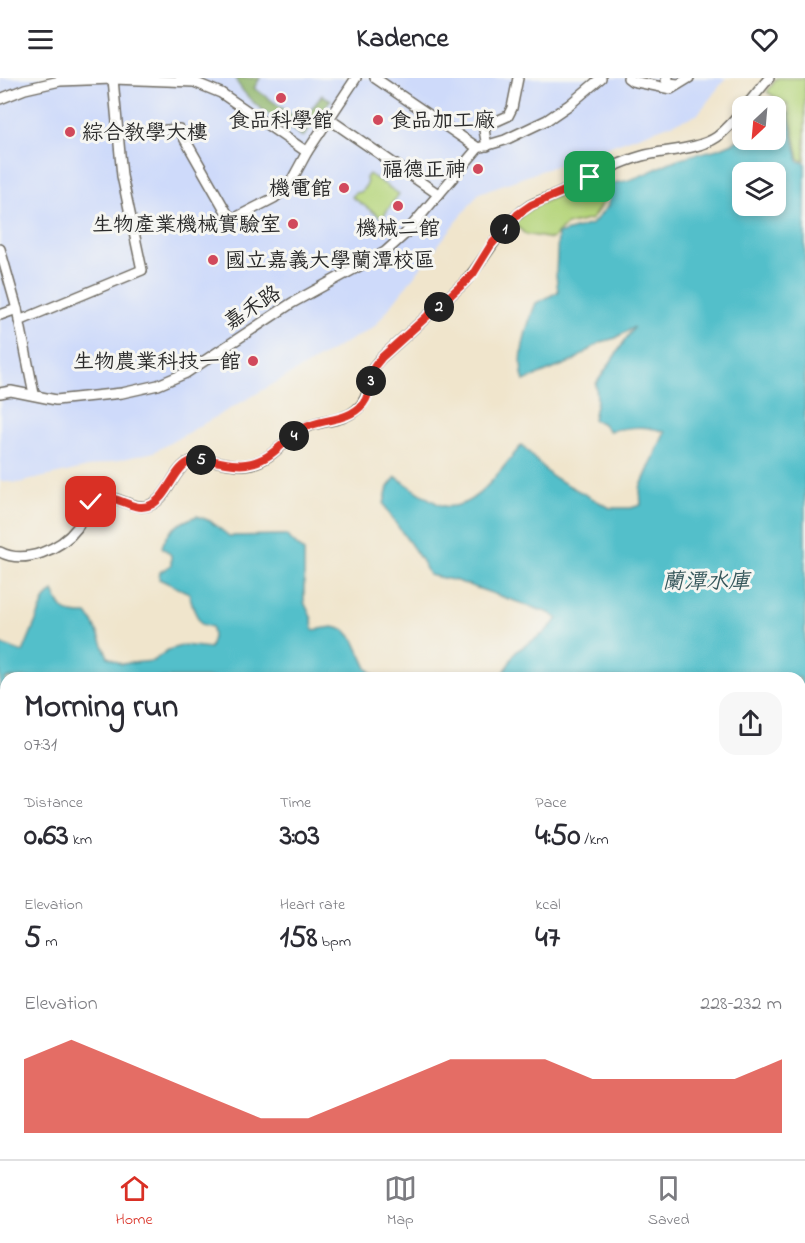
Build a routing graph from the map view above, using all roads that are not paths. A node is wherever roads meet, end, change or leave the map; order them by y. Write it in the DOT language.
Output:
graph roads {
  1 [pos="357,78"];
  2 [pos="375,78"];
  3 [pos="518,78"];
  4 [pos="601,78"];
  5 [pos="628,78"];
  6 [pos="655,78"];
  7 [pos="668,78"];
  8 [pos="769,78"];
  9 [pos="113,79"];
  10 [pos="686,80"];
  11 [pos="671,89"];
  12 [pos="754,96"];
  13 [pos="0,99"];
  14 [pos="329,119"];
  15 [pos="732,121"];
  16 [pos="120,134"];
  17 [pos="483,147"];
  18 [pos="307,152"];
  19 [pos="438,194"];
  20 [pos="0,249"];
  21 [pos="17,309"];
  22 [pos="0,315"];
  23 [pos="19,321"];
  24 [pos="0,393"];
  25 [pos="34,394"];
  26 [pos="0,552"];
  1 -- 14 [label="street"];
  2 -- 17 [label="street"];
  3 -- 17 [label="street"];
  4 -- 17 [label="street, 嘉禾路"];
  5 -- 11 [label="street"];
  6 -- 11 [label="street"];
  7 -- 10 [label="street"];
  8 -- 12 [label="street"];
  9 -- 13 [label="street"];
  9 -- 16 [label="street"];
  9 -- 18 [label="street"];
  10 -- 11 [label="street"];
  14 -- 18 [label="street"];
  14 -- 19 [label="street"];
  15 -- 26 [label="street"];
  16 -- 18 [label="street"];
  16 -- 23 [label="street"];
  17 -- 19 [label="street, 嘉禾路"];
  19 -- 25 [label="street, 嘉禾路"];
  20 -- 21 [label="street"];
  21 -- 22 [label="street"];
  21 -- 23 [label="street"];
  23 -- 25 [label="street"];
  24 -- 25 [label="street, 嘉禾路"];
}
